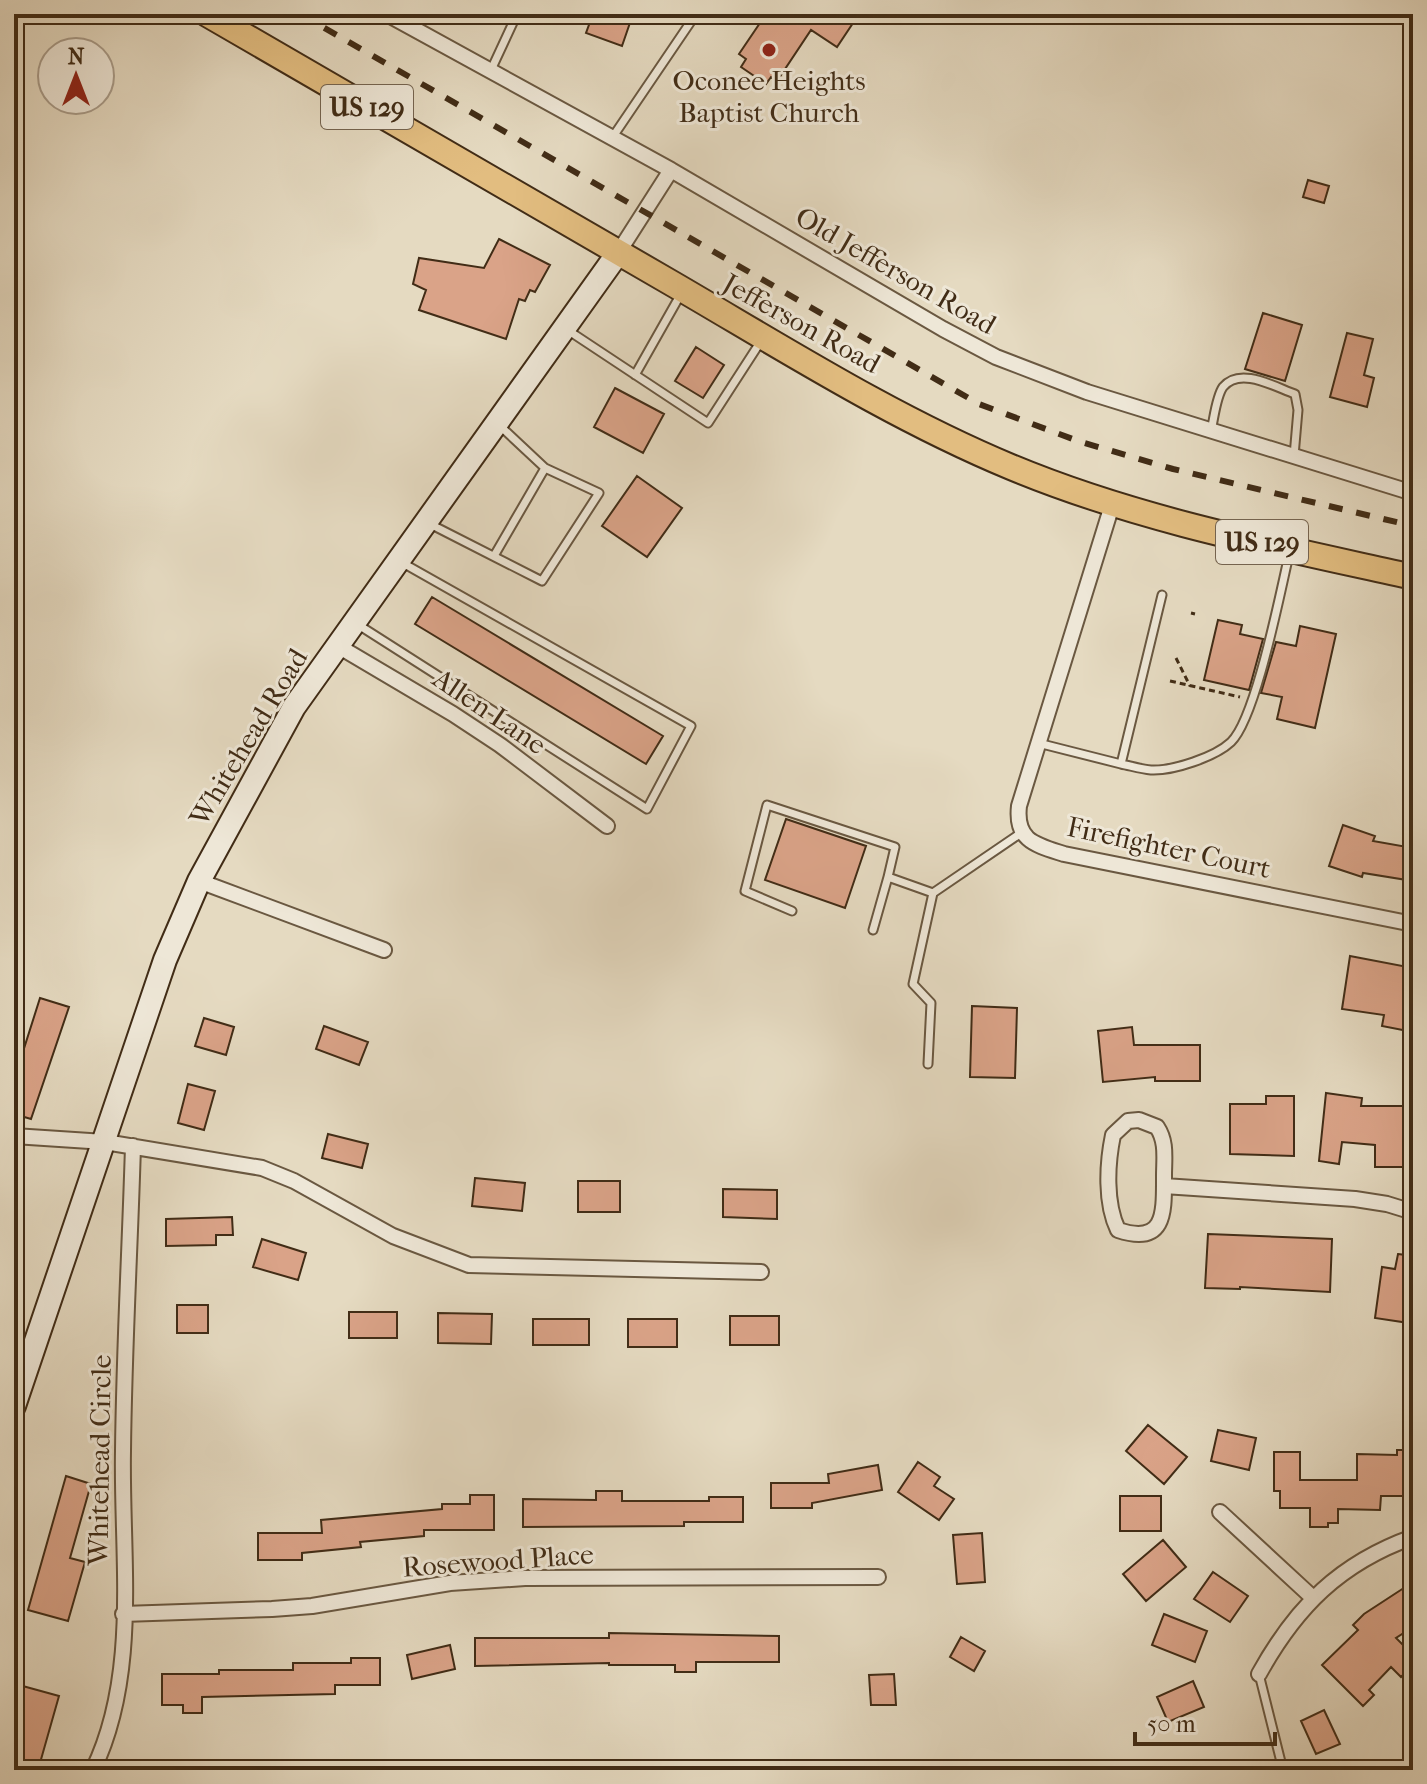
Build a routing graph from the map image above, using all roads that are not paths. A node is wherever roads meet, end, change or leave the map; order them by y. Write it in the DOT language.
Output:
graph roads {
  1 [pos="207,14"];
  2 [pos="387,14"];
  3 [pos="517,14"];
  4 [pos="696,14"];
  5 [pos="490,71"];
  6 [pos="612,138"];
  7 [pos="671,170"];
  8 [pos="618,253"];
  9 [pos="683,290"];
  10 [pos="565,328"];
  11 [pos="763,337"];
  12 [pos="635,375"];
  13 [pos="497,422"];
  14 [pos="1211,431"];
  15 [pos="1294,456"];
  16 [pos="545,468"];
  17 [pos="1413,493"];
  18 [pos="1113,502"];
  19 [pos="426,522"];
  20 [pos="1290,549"];
  21 [pos="494,556"];
  22 [pos="399,561"];
  23 [pos="1413,577"];
  24 [pos="1162,595"];
  25 [pos="355,622"];
  26 [pos="338,646"];
  27 [pos="1038,743"];
  28 [pos="1121,764"];
  29 [pos="607,826"];
  30 [pos="1021,833"];
  31 [pos="888,877"];
  32 [pos="199,881"];
  33 [pos="933,893"];
  34 [pos="792,911"];
  35 [pos="1413,924"];
  36 [pos="873,930"];
  37 [pos="384,950"];
  38 [pos="928,1064"];
  39 [pos="14,1136"];
  40 [pos="105,1142"];
  41 [pos="133,1146"];
  42 [pos="1164,1186"];
  43 [pos="1413,1212"];
  44 [pos="761,1272"];
  45 [pos="19,1374"];
  46 [pos="14,1406"];
  47 [pos="1220,1512"];
  48 [pos="1413,1537"];
  49 [pos="878,1577"];
  50 [pos="1312,1597"];
  51 [pos="123,1614"];
  52 [pos="1259,1674"];
  53 [pos="93,1770"];
  54 [pos="1283,1770"];
  1 -- 8 [label="highway, Jefferson Road / US 129"];
  2 -- 5 [label="street, Old Jefferson Road"];
  3 -- 5 [label="lane"];
  4 -- 6 [label="lane"];
  5 -- 6 [label="street, Old Jefferson Road"];
  6 -- 7 [label="street, Old Jefferson Road"];
  7 -- 8 [label="street, Whitehead Road"];
  7 -- 14 [label="street, Old Jefferson Road"];
  8 -- 9 [label="highway, Jefferson Road / US 129"];
  8 -- 10 [label="main road, Whitehead Road"];
  9 -- 11 [label="highway, Jefferson Road / US 129"];
  9 -- 12 [label="lane"];
  10 -- 12 [label="lane"];
  10 -- 13 [label="main road, Whitehead Road"];
  11 -- 12 [label="lane"];
  11 -- 18 [label="highway, Jefferson Road / US 129"];
  13 -- 16 [label="lane"];
  13 -- 19 [label="main road, Whitehead Road"];
  14 -- 15 [label="street, Old Jefferson Road"];
  14 -- 15 [label="lane"];
  15 -- 17 [label="street, Old Jefferson Road"];
  16 -- 21 [label="lane"];
  16 -- 21 [label="lane"];
  18 -- 20 [label="highway, Jefferson Road / US 129"];
  18 -- 27 [label="street"];
  19 -- 21 [label="lane"];
  19 -- 22 [label="main road, Whitehead Road"];
  20 -- 23 [label="highway, Jefferson Road / US 129"];
  20 -- 28 [label="lane"];
  22 -- 25 [label="main road, Whitehead Road"];
  22 -- 25 [label="lane"];
  24 -- 28 [label="lane"];
  25 -- 26 [label="main road, Whitehead Road"];
  26 -- 29 [label="street, Allen Lane"];
  26 -- 32 [label="main road, Whitehead Road"];
  27 -- 28 [label="lane"];
  27 -- 30 [label="street"];
  30 -- 33 [label="lane"];
  30 -- 35 [label="street, Firefighter Court"];
  31 -- 33 [label="lane"];
  31 -- 34 [label="lane"];
  31 -- 36 [label="lane"];
  32 -- 37 [label="street"];
  32 -- 40 [label="main road, Whitehead Road"];
  33 -- 38 [label="lane"];
  39 -- 40 [label="street"];
  40 -- 41 [label="street"];
  40 -- 45 [label="main road, Whitehead Road"];
  41 -- 44 [label="street"];
  41 -- 51 [label="street, Whitehead Circle"];
  42 -- 42 [label="street"];
  42 -- 43 [label="street"];
  45 -- 46 [label="main road, Whitehead Road"];
  47 -- 50 [label="street"];
  48 -- 50 [label="street"];
  49 -- 51 [label="street, Rosewood Place"];
  50 -- 52 [label="street"];
  51 -- 53 [label="street, Whitehead Circle"];
  52 -- 54 [label="lane"];
}
